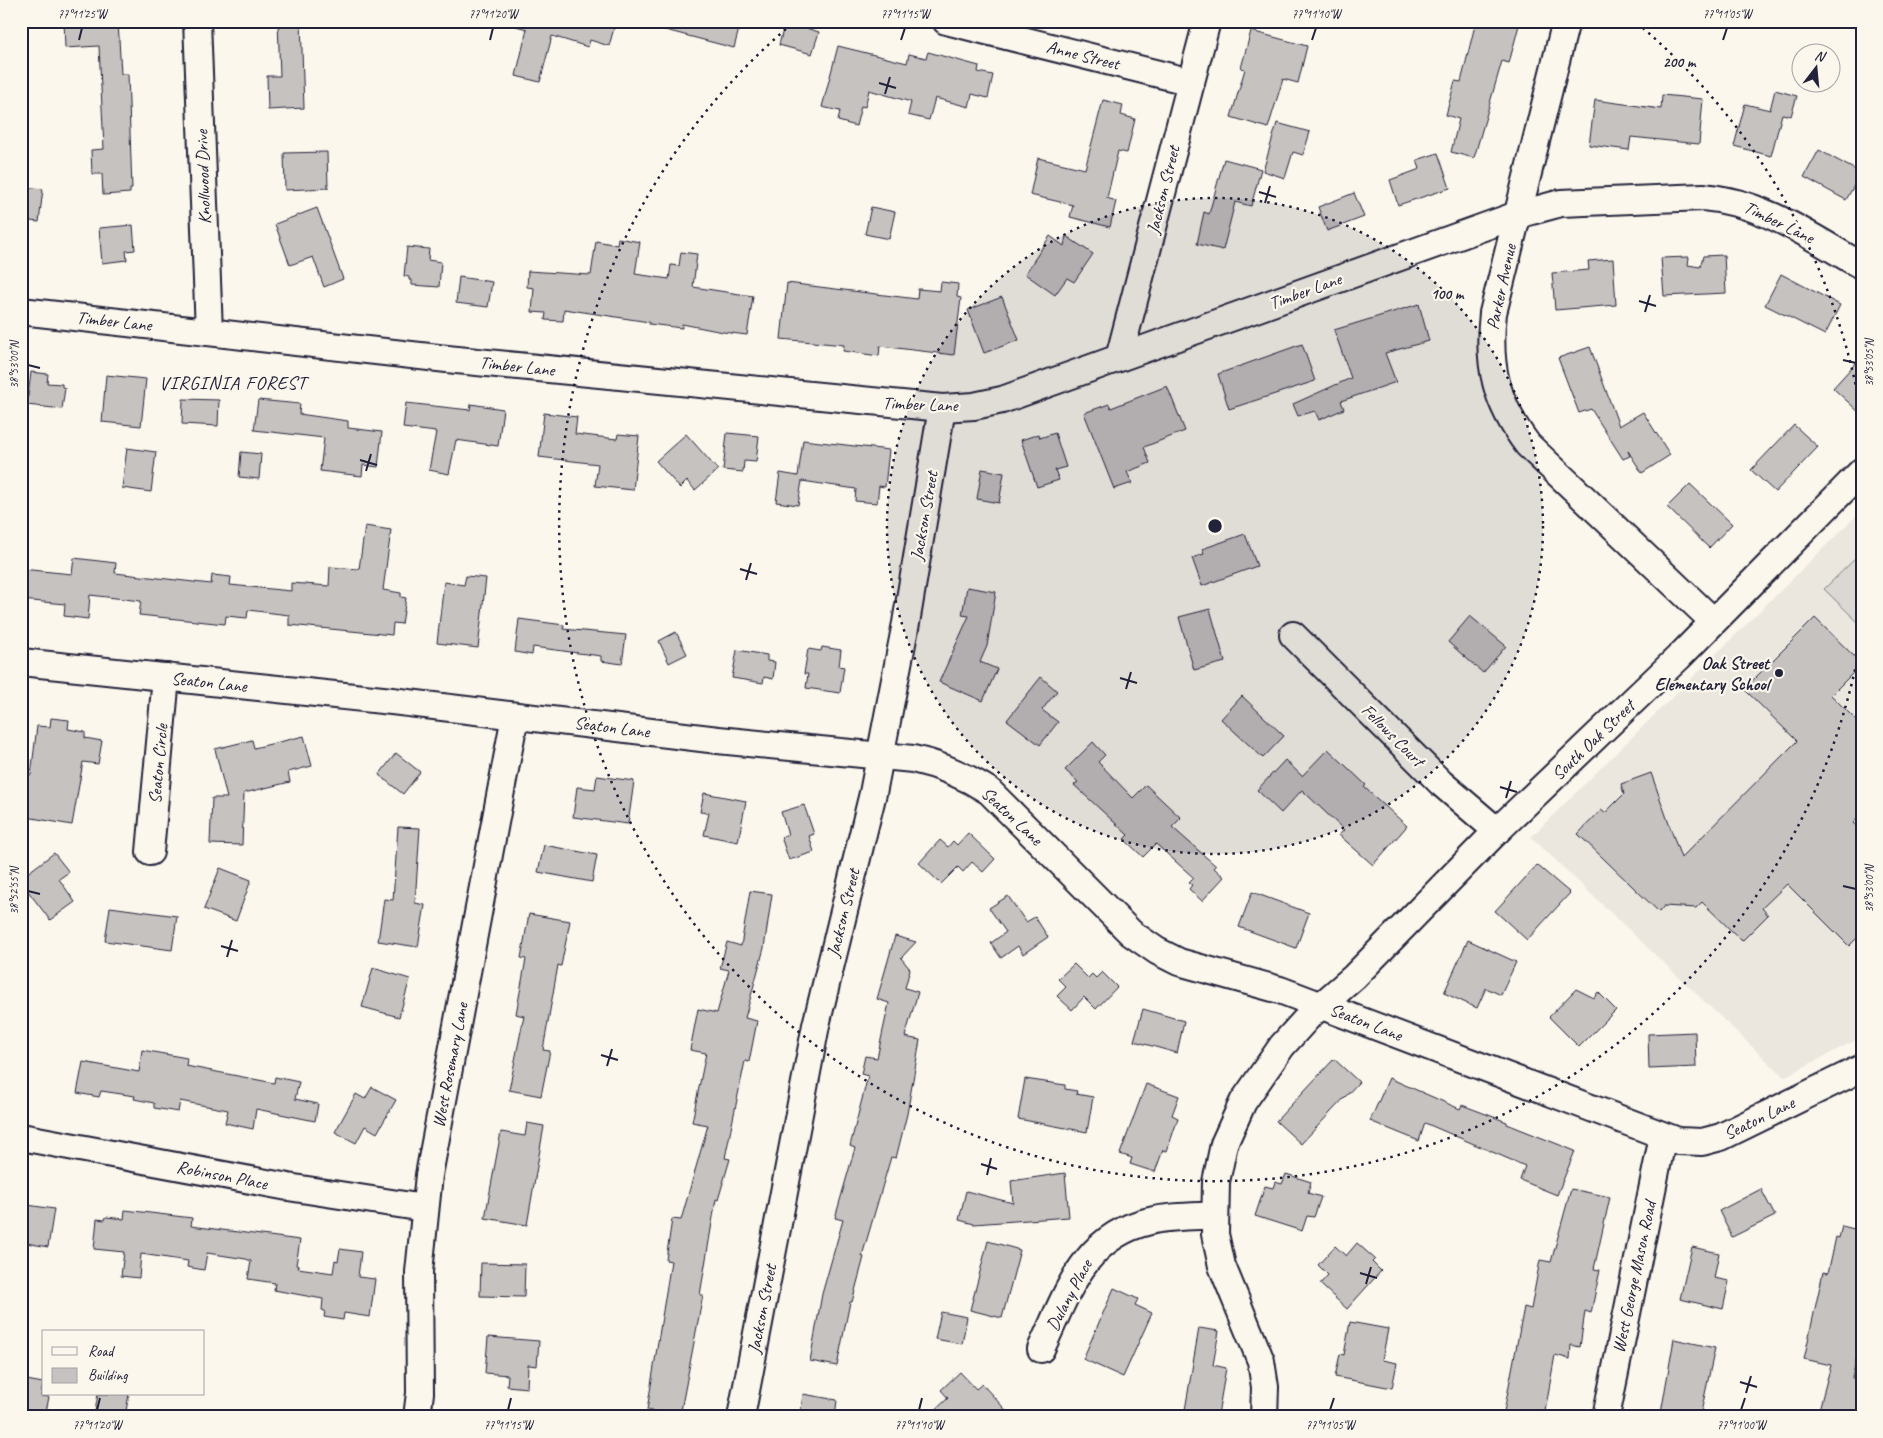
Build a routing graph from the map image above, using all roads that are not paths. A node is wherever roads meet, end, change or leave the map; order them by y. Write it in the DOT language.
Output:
graph roads {
  1 [pos="197,21"];
  2 [pos="946,21"];
  3 [pos="1207,21"];
  4 [pos="1566,21"];
  5 [pos="1191,82"];
  6 [pos="1517,215"];
  7 [pos="1862,266"];
  8 [pos="21,311"];
  9 [pos="209,332"];
  10 [pos="1120,358"];
  11 [pos="942,408"];
  12 [pos="1862,471"];
  13 [pos="1713,621"];
  14 [pos="1293,635"];
  15 [pos="21,662"];
  16 [pos="166,677"];
  17 [pos="515,716"];
  18 [pos="880,756"];
  19 [pos="1498,831"];
  20 [pos="150,852"];
  21 [pos="1321,1005"];
  22 [pos="1862,1068"];
  23 [pos="1663,1136"];
  24 [pos="21,1137"];
  25 [pos="424,1208"];
  26 [pos="1214,1215"];
  27 [pos="1041,1348"];
  28 [pos="417,1417"];
  29 [pos="741,1417"];
  30 [pos="1264,1417"];
  31 [pos="1606,1417"];
  1 -- 9 [label="street, Knollwood Drive"];
  2 -- 5 [label="street, Anne Street"];
  3 -- 5 [label="street, Jackson Street"];
  4 -- 6 [label="street, Parker Avenue"];
  5 -- 10 [label="street, Jackson Street"];
  6 -- 7 [label="street, Timber Lane"];
  6 -- 10 [label="street, Timber Lane"];
  6 -- 13 [label="street, Parker Avenue"];
  8 -- 9 [label="street, Timber Lane"];
  9 -- 11 [label="street, Timber Lane"];
  10 -- 11 [label="street, Timber Lane"];
  11 -- 18 [label="street, Jackson Street"];
  12 -- 13 [label="street, South Oak Street"];
  13 -- 19 [label="street, South Oak Street"];
  14 -- 19 [label="street, Fellows Court"];
  15 -- 16 [label="street, Seaton Lane"];
  16 -- 17 [label="street, Seaton Lane"];
  16 -- 20 [label="street, Seaton Circle"];
  17 -- 18 [label="street, Seaton Lane"];
  17 -- 25 [label="street, West Rosemary Lane"];
  18 -- 21 [label="street, Seaton Lane"];
  18 -- 29 [label="street, Jackson Street"];
  19 -- 21 [label="street, South Oak Street"];
  21 -- 23 [label="street, Seaton Lane"];
  21 -- 26 [label="street, South Oak Street"];
  22 -- 23 [label="street, Seaton Lane"];
  23 -- 31 [label="street, West George Mason Road"];
  24 -- 25 [label="street, Robinson Place"];
  25 -- 28 [label="street, West Rosemary Lane"];
  26 -- 27 [label="street, Dulany Place"];
  26 -- 30 [label="street, South Oak Street"];
}
